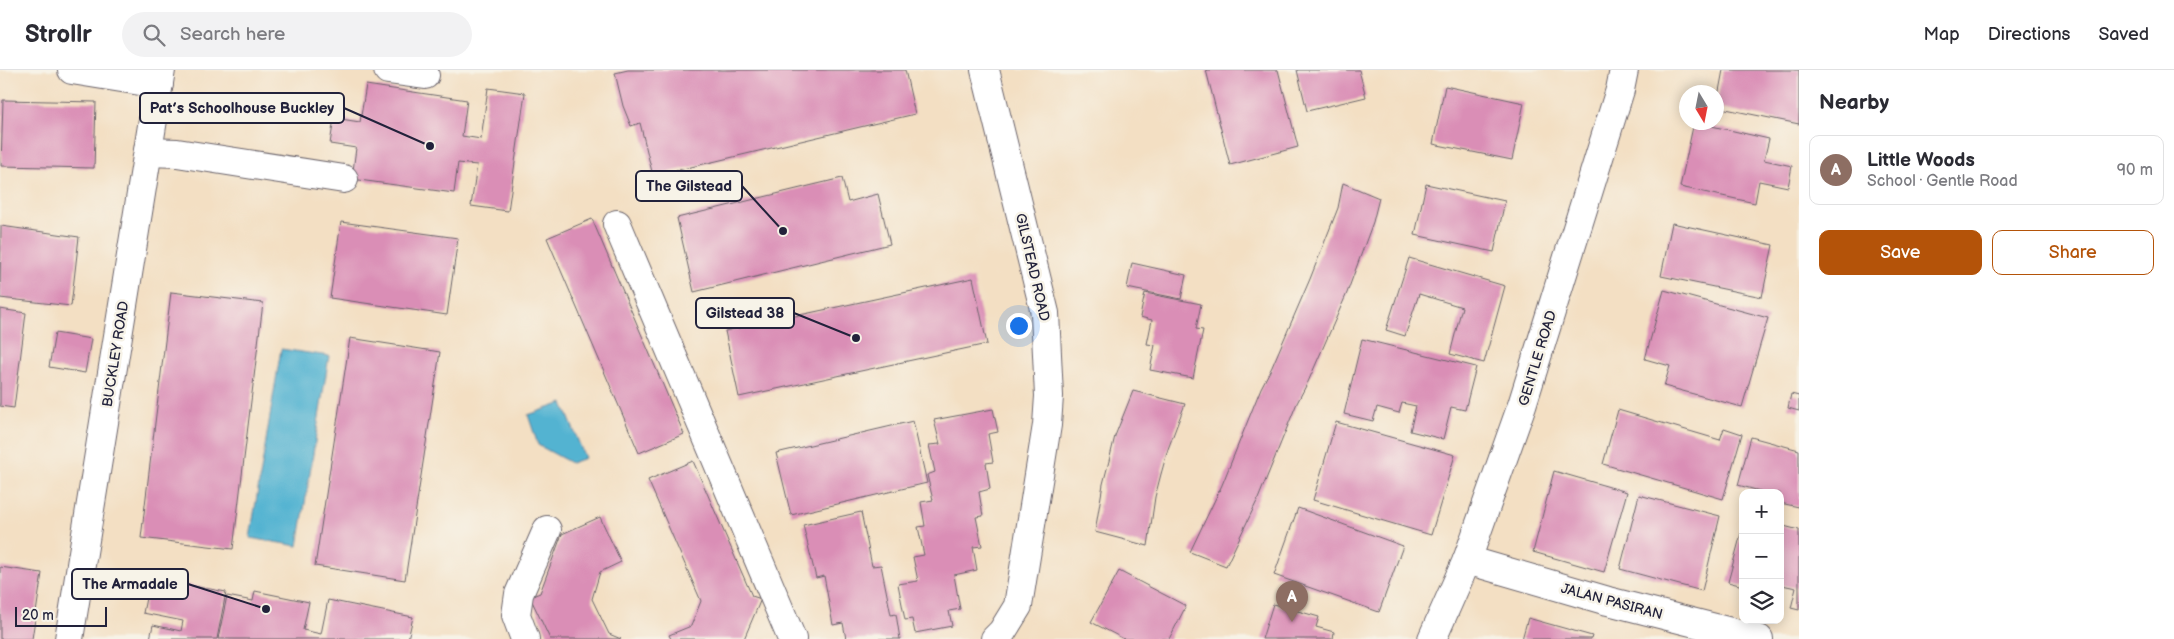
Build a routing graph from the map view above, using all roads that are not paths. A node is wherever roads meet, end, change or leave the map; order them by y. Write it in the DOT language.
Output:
graph roads {
  1 [pos="72,70"];
  2 [pos="388,70"];
  3 [pos="985,70"];
  4 [pos="1624,70"];
  5 [pos="425,75"];
  6 [pos="160,77"];
  7 [pos="148,152"];
  8 [pos="344,179"];
  9 [pos="616,224"];
  10 [pos="546,530"];
  11 [pos="1467,560"];
  12 [pos="69,639"];
  13 [pos="525,639"];
  14 [pos="792,639"];
  15 [pos="995,639"];
  16 [pos="1432,639"];
  17 [pos="1759,639"];
  1 -- 6 [label="street"];
  2 -- 5 [label="street"];
  3 -- 15 [label="street, GILSTEAD ROAD"];
  4 -- 11 [label="street, GENTLE ROAD"];
  6 -- 7 [label="street, BUCKLEY ROAD"];
  7 -- 8 [label="street"];
  7 -- 12 [label="street, BUCKLEY ROAD"];
  9 -- 14 [label="street"];
  10 -- 13 [label="street"];
  11 -- 16 [label="street, GENTLE ROAD"];
  11 -- 17 [label="street, JALAN PASIRAN"];
}
